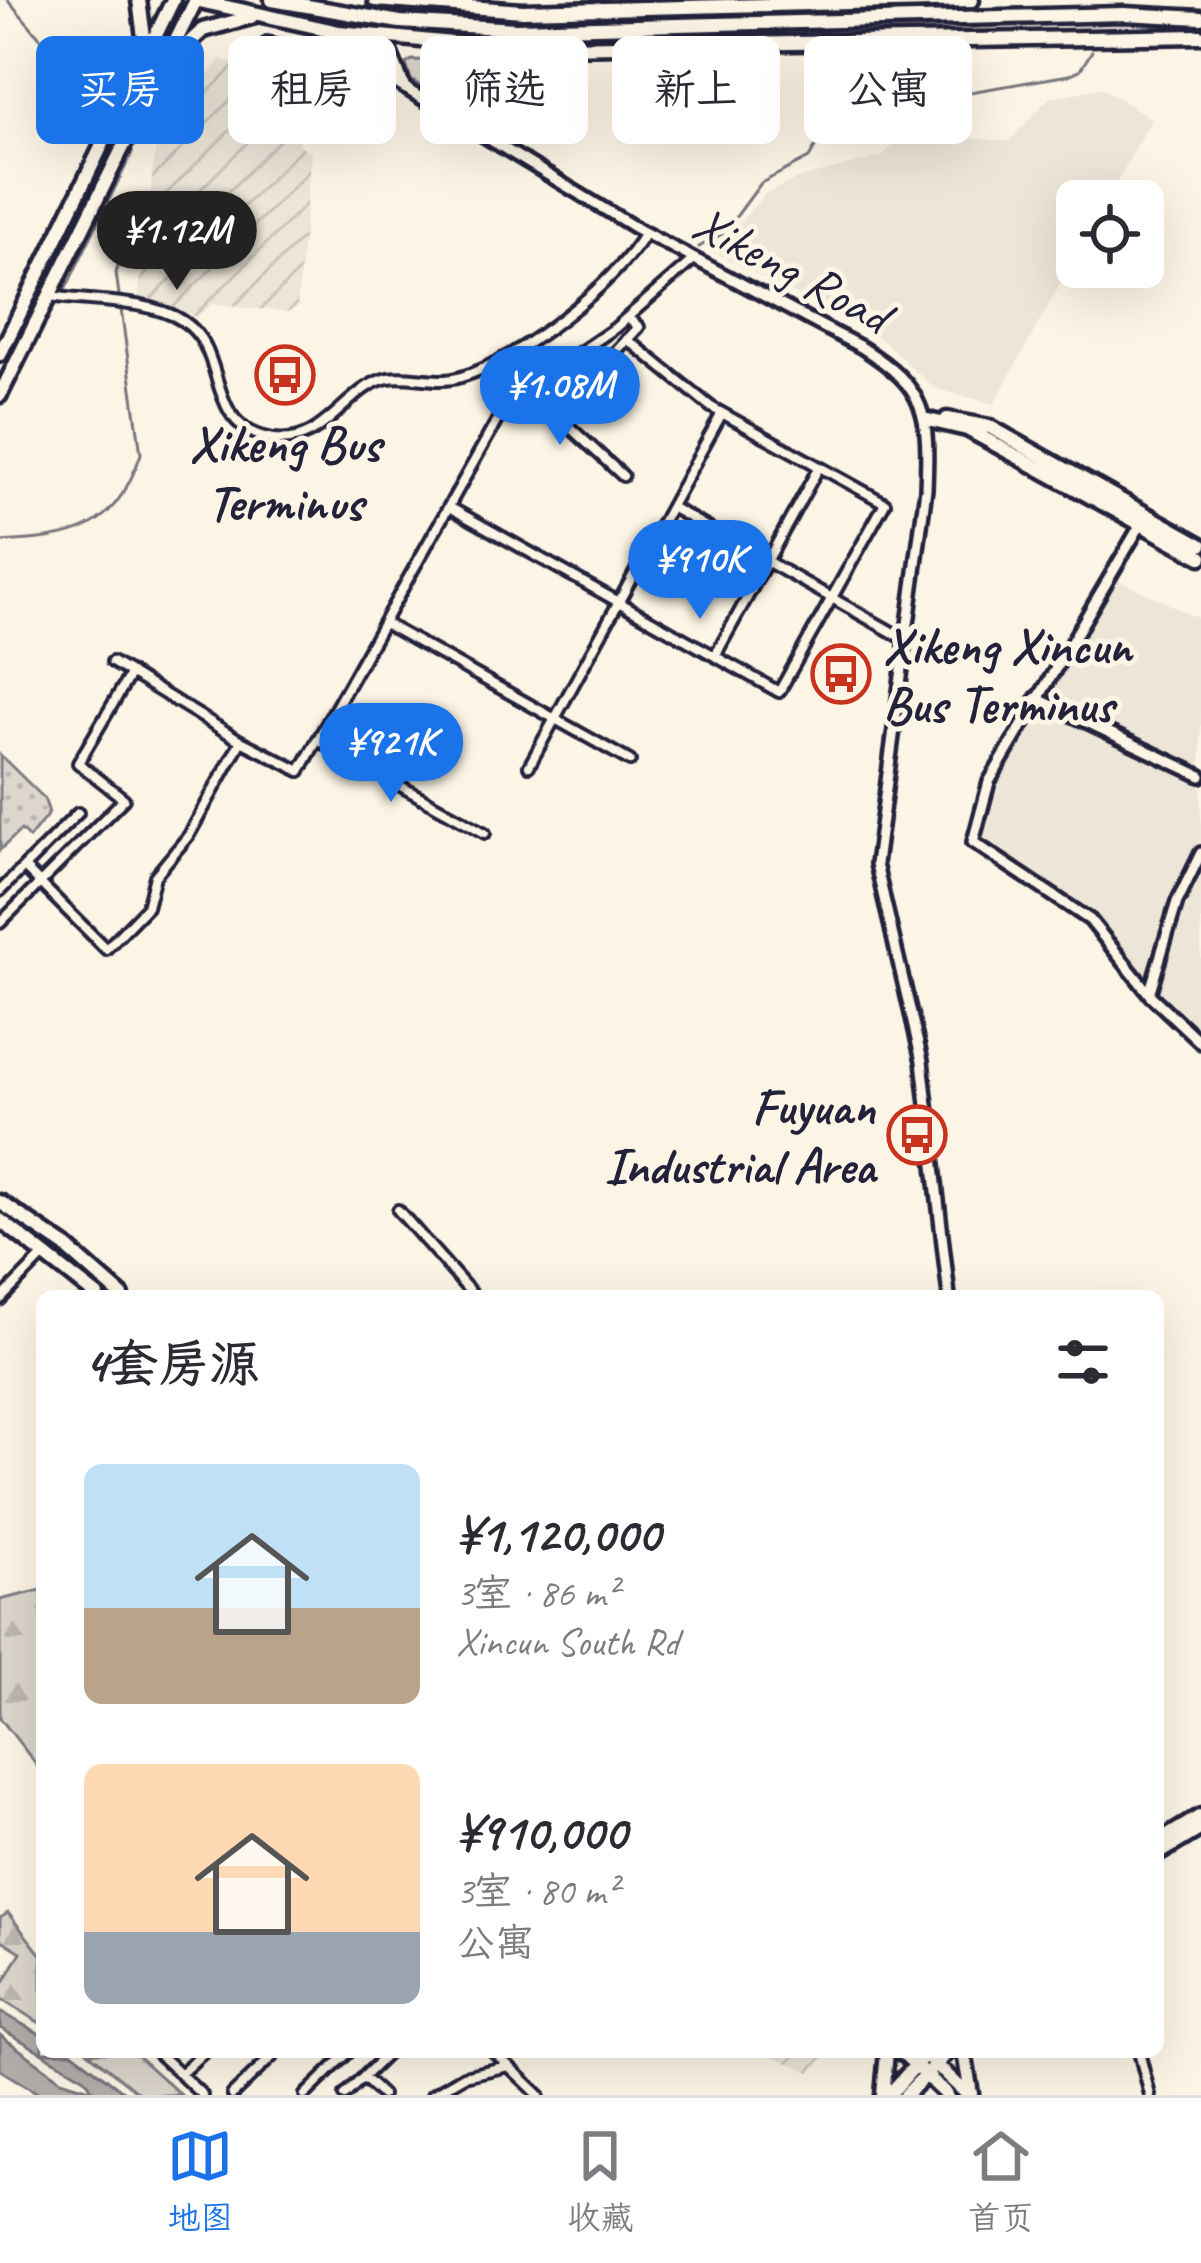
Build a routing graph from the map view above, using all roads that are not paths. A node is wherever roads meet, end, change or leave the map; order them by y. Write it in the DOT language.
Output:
graph roads {
  1 [pos="139,0"];
  2 [pos="173,0"];
  3 [pos="196,0"];
  4 [pos="268,0"];
  5 [pos="375,0"];
  6 [pos="728,0"];
  7 [pos="972,0"];
  8 [pos="904,2"];
  9 [pos="761,6"];
  10 [pos="264,18"];
  11 [pos="1201,18"];
  12 [pos="282,22"];
  13 [pos="579,29"];
  14 [pos="145,36"];
  15 [pos="155,36"];
  16 [pos="178,36"];
  17 [pos="197,36"];
  18 [pos="361,36"];
  19 [pos="558,36"];
  20 [pos="1201,36"];
  21 [pos="396,40"];
  22 [pos="420,43"];
  23 [pos="588,46"];
  24 [pos="396,69"];
  25 [pos="396,80"];
  26 [pos="404,84"];
  27 [pos="102,144"];
  28 [pos="124,144"];
  29 [pos="645,233"];
  30 [pos="694,259"];
  31 [pos="48,296"];
  32 [pos="628,318"];
  33 [pos="627,339"];
  34 [pos="0,354"];
  35 [pos="527,388"];
  36 [pos="0,395"];
  37 [pos="722,413"];
  38 [pos="556,415"];
  39 [pos="928,420"];
  40 [pos="819,467"];
  41 [pos="623,476"];
  42 [pos="448,507"];
  43 [pos="670,507"];
  44 [pos="1141,524"];
  45 [pos="1201,545"];
  46 [pos="1201,557"];
  47 [pos="767,562"];
  48 [pos="831,598"];
  49 [pos="619,602"];
  50 [pos="383,623"];
  51 [pos="906,640"];
  52 [pos="715,656"];
  53 [pos="112,662"];
  54 [pos="131,674"];
  55 [pos="1036,698"];
  56 [pos="554,719"];
  57 [pos="318,740"];
  58 [pos="241,741"];
  59 [pos="630,761"];
  60 [pos="529,766"];
  61 [pos="1201,776"];
  62 [pos="78,813"];
  63 [pos="485,833"];
  64 [pos="1201,854"];
  65 [pos="24,867"];
  66 [pos="40,884"];
  67 [pos="0,891"];
  68 [pos="0,923"];
  69 [pos="1149,994"];
  70 [pos="1201,1043"];
  71 [pos="0,1202"];
  72 [pos="398,1210"];
  73 [pos="0,1220"];
  74 [pos="46,1252"];
  75 [pos="90,1290"];
  76 [pos="115,1290"];
  77 [pos="470,1290"];
  78 [pos="948,1290"];
  79 [pos="0,1300"];
  80 [pos="1201,1816"];
  81 [pos="1201,1828"];
  82 [pos="1164,1838"];
  83 [pos="1164,1850"];
  84 [pos="164,2058"];
  85 [pos="197,2058"];
  86 [pos="271,2058"];
  87 [pos="343,2058"];
  88 [pos="383,2058"];
  89 [pos="500,2058"];
  90 [pos="887,2058"];
  91 [pos="965,2058"];
  92 [pos="1141,2058"];
  93 [pos="926,2061"];
  94 [pos="508,2066"];
  95 [pos="180,2074"];
  96 [pos="364,2078"];
  97 [pos="202,2095"];
  98 [pos="232,2095"];
  99 [pos="305,2095"];
  100 [pos="346,2095"];
  101 [pos="382,2095"];
  102 [pos="432,2095"];
  103 [pos="539,2095"];
  104 [pos="886,2095"];
  105 [pos="906,2095"];
  106 [pos="947,2095"];
  107 [pos="970,2095"];
  108 [pos="1150,2095"];
  1 -- 14 [label="main road"];
  2 -- 15 [label="main road"];
  3 -- 10 [label="main road"];
  3 -- 16 [label="main road"];
  4 -- 12 [label="main road"];
  4 -- 13 [label="main road"];
  5 -- 9 [label="main road"];
  6 -- 9 [label="main road"];
  7 -- 8 [label="main road"];
  8 -- 9 [label="main road"];
  10 -- 12 [label="main road"];
  10 -- 17 [label="main road"];
  11 -- 13 [label="main road"];
  12 -- 18 [label="main road"];
  13 -- 19 [label="main road"];
  20 -- 23 [label="main road"];
  21 -- 22 [label="main road"];
  22 -- 26 [label="main road"];
  24 -- 26 [label="main road"];
  25 -- 26 [label="street"];
  26 -- 29 [label="street, Xikeng Road"];
  27 -- 34 [label="main road"];
  28 -- 31 [label="main road"];
  29 -- 30 [label="street, Xikeng Road"];
  29 -- 31 [label="street"];
  30 -- 32 [label="street"];
  30 -- 39 [label="street, Xikeng Road"];
  31 -- 36 [label="main road"];
  32 -- 33 [label="street"];
  32 -- 35 [label="street"];
  33 -- 37 [label="street"];
  33 -- 38 [label="street"];
  35 -- 38 [label="street"];
  35 -- 42 [label="street"];
  37 -- 40 [label="street"];
  37 -- 43 [label="street"];
  38 -- 41 [label="street"];
  39 -- 44 [label="main road"];
  39 -- 45 [label="main road"];
  39 -- 51 [label="street"];
  40 -- 47 [label="street"];
  40 -- 48 [label="street"];
  42 -- 49 [label="street"];
  42 -- 50 [label="street"];
  43 -- 47 [label="street"];
  43 -- 49 [label="street"];
  44 -- 46 [label="main road"];
  44 -- 55 [label="street"];
  47 -- 48 [label="street"];
  47 -- 52 [label="street"];
  48 -- 51 [label="street"];
  48 -- 52 [label="street"];
  49 -- 52 [label="street"];
  49 -- 56 [label="street"];
  50 -- 56 [label="street"];
  50 -- 57 [label="street"];
  51 -- 78 [label="street"];
  53 -- 54 [label="street"];
  54 -- 58 [label="street"];
  54 -- 66 [label="street"];
  55 -- 61 [label="street"];
  55 -- 69 [label="street"];
  56 -- 59 [label="street"];
  56 -- 60 [label="street"];
  57 -- 58 [label="street"];
  57 -- 63 [label="street"];
  58 -- 66 [label="street"];
  62 -- 65 [label="street"];
  64 -- 69 [label="street"];
  65 -- 66 [label="street"];
  65 -- 67 [label="street"];
  66 -- 68 [label="street"];
  69 -- 70 [label="street"];
  71 -- 76 [label="main road"];
  72 -- 77 [label="street"];
  73 -- 74 [label="main road"];
  74 -- 75 [label="main road"];
  74 -- 79 [label="street"];
  80 -- 82 [label="main road"];
  81 -- 83 [label="main road"];
  84 -- 95 [label="street"];
  85 -- 95 [label="street"];
  86 -- 98 [label="street"];
  87 -- 99 [label="street"];
  88 -- 96 [label="street"];
  89 -- 94 [label="street"];
  90 -- 104 [label="main road"];
  91 -- 107 [label="main road"];
  92 -- 108 [label="street"];
  93 -- 104 [label="main road"];
  93 -- 105 [label="main road"];
  93 -- 106 [label="main road"];
  93 -- 107 [label="main road"];
  94 -- 102 [label="street"];
  94 -- 103 [label="street"];
  95 -- 97 [label="street"];
  96 -- 100 [label="street"];
  96 -- 101 [label="street"];
}
